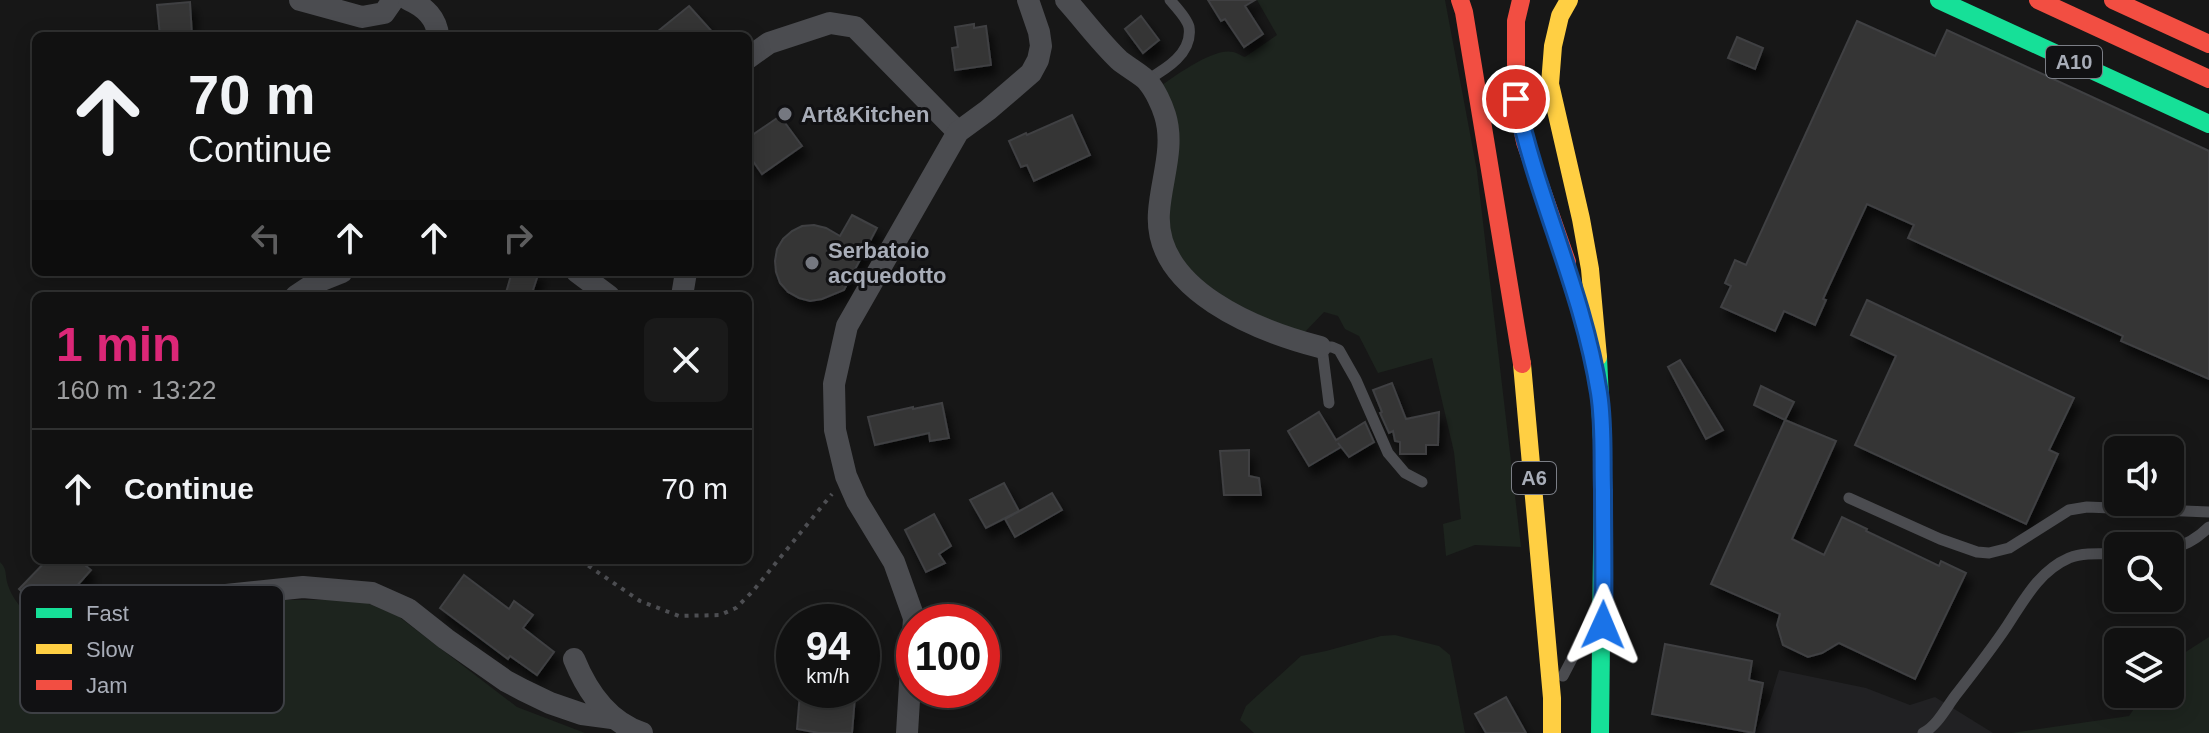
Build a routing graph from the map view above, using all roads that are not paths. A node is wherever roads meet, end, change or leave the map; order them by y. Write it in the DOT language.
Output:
graph roads {
  1 [pos="300,0"];
  2 [pos="393,0"];
  3 [pos="409,0"];
  4 [pos="1028,0"];
  5 [pos="1066,0"];
  6 [pos="1170,0"];
  7 [pos="1460,0"];
  8 [pos="1521,0"];
  9 [pos="1569,0"];
  10 [pos="1939,0"];
  11 [pos="2038,0"];
  12 [pos="2113,0"];
  13 [pos="438,32"];
  14 [pos="2209,44"];
  15 [pos="752,55"];
  16 [pos="2209,79"];
  17 [pos="1147,80"];
  18 [pos="1493,80"];
  19 [pos="2209,124"];
  20 [pos="958,132"];
  21 [pos="1501,224"];
  22 [pos="332,276"];
  23 [pos="582,276"];
  24 [pos="302,292"];
  25 [pos="604,292"];
  26 [pos="1320,347"];
  27 [pos="1600,395"];
  28 [pos="1329,403"];
  29 [pos="1422,482"];
  30 [pos="1849,498"];
  31 [pos="2209,512"];
  32 [pos="2209,527"];
  33 [pos="2184,545"];
  34 [pos="2104,554"];
  35 [pos="284,589"];
  36 [pos="1603,598"];
  37 [pos="574,659"];
  38 [pos="1552,698"];
  39 [pos="612,718"];
  40 [pos="642,733"];
  41 [pos="907,733"];
  42 [pos="1552,733"];
  43 [pos="1600,733"];
  44 [pos="1923,733"];
  1 -- 2 [label="street"];
  3 -- 13 [label="street"];
  4 -- 20 [label="street"];
  5 -- 17 [label="street"];
  6 -- 17 [label="lane"];
  7 -- 21 [label="highway"];
  8 -- 27 [label="highway"];
  9 -- 27 [label="highway"];
  10 -- 19 [label="highway, A10"];
  11 -- 16 [label="highway"];
  12 -- 14 [label="highway"];
  15 -- 20 [label="street"];
  17 -- 26 [label="street"];
  18 -- 21 [label="highway"];
  20 -- 41 [label="street"];
  21 -- 38 [label="highway, A6"];
  22 -- 24 [label="street"];
  23 -- 25 [label="street"];
  26 -- 28 [label="lane"];
  26 -- 29 [label="lane"];
  27 -- 36 [label="highway"];
  30 -- 31 [label="lane"];
  32 -- 33 [label="lane"];
  34 -- 44 [label="lane"];
  35 -- 39 [label="street"];
  36 -- 38 [label="lane"];
  36 -- 43 [label="highway"];
  37 -- 39 [label="street"];
  38 -- 42 [label="highway, A6"];
  39 -- 40 [label="street"];
}
